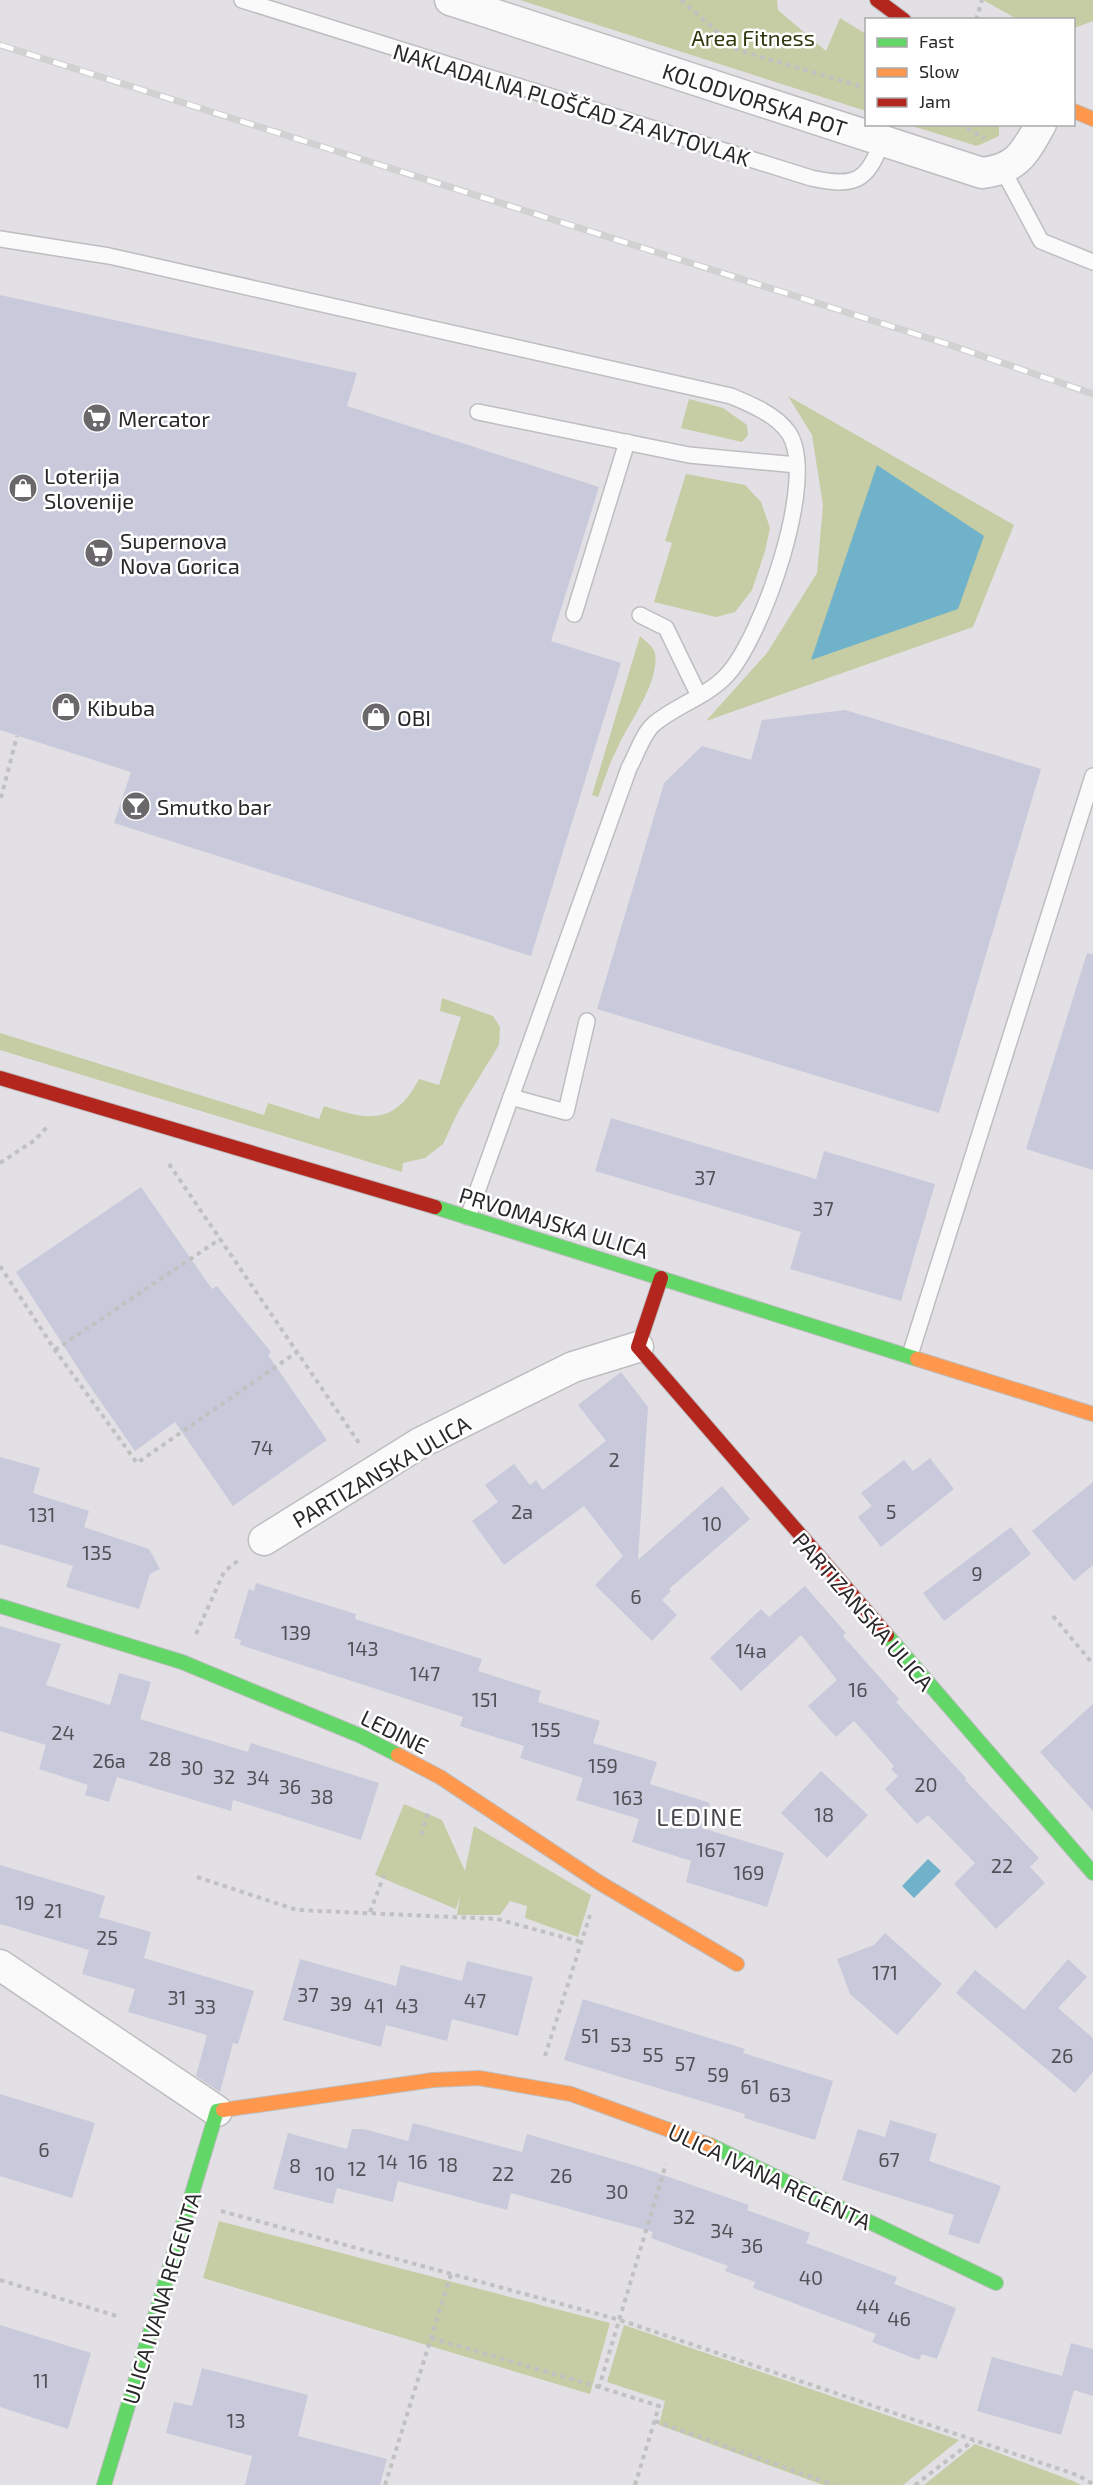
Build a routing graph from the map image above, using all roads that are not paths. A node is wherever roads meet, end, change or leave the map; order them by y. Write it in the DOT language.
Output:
graph roads {
  1 [pos="242,0"];
  2 [pos="450,0"];
  3 [pos="877,0"];
  4 [pos="901,18"];
  5 [pos="1075,111"];
  6 [pos="1093,119"];
  7 [pos="1040,126"];
  8 [pos="882,141"];
  9 [pos="1003,170"];
  10 [pos="0,239"];
  11 [pos="1093,262"];
  12 [pos="478,412"];
  13 [pos="627,442"];
  14 [pos="797,465"];
  15 [pos="574,614"];
  16 [pos="640,615"];
  17 [pos="699,696"];
  18 [pos="1093,776"];
  19 [pos="587,1021"];
  20 [pos="0,1078"];
  21 [pos="511,1097"];
  22 [pos="468,1217"];
  23 [pos="661,1278"];
  24 [pos="638,1347"];
  25 [pos="910,1355"];
  26 [pos="1093,1414"];
  27 [pos="264,1540"];
  28 [pos="0,1606"];
  29 [pos="1093,1873"];
  30 [pos="737,1964"];
  31 [pos="0,1965"];
  32 [pos="217,2111"];
  33 [pos="996,2283"];
  34 [pos="104,2485"];
  1 -- 8 [label="lane, NAKLADALNA PLOŠČAD ZA AVTOVLAK"];
  2 -- 8 [label="street, KOLODVORSKA POT"];
  3 -- 4 [label="street"];
  5 -- 6 [label="street"];
  7 -- 9 [label="street"];
  8 -- 9 [label="street, KOLODVORSKA POT"];
  9 -- 11 [label="lane"];
  10 -- 14 [label="lane"];
  12 -- 13 [label="lane"];
  13 -- 14 [label="lane"];
  13 -- 15 [label="lane"];
  14 -- 17 [label="lane"];
  16 -- 17 [label="lane"];
  17 -- 21 [label="lane"];
  18 -- 25 [label="lane"];
  19 -- 21 [label="lane"];
  20 -- 22 [label="street, PRVOMAJSKA ULICA"];
  21 -- 22 [label="lane"];
  22 -- 23 [label="street, PRVOMAJSKA ULICA"];
  23 -- 24 [label="street"];
  23 -- 25 [label="street, PRVOMAJSKA ULICA"];
  24 -- 27 [label="street, PARTIZANSKA ULICA"];
  24 -- 29 [label="street, PARTIZANSKA ULICA"];
  25 -- 26 [label="street, PRVOMAJSKA ULICA"];
  28 -- 30 [label="street, LEDINE"];
  31 -- 32 [label="street"];
  32 -- 33 [label="street, ULICA IVANA REGENTA"];
  32 -- 34 [label="street, ULICA IVANA REGENTA"];
}
